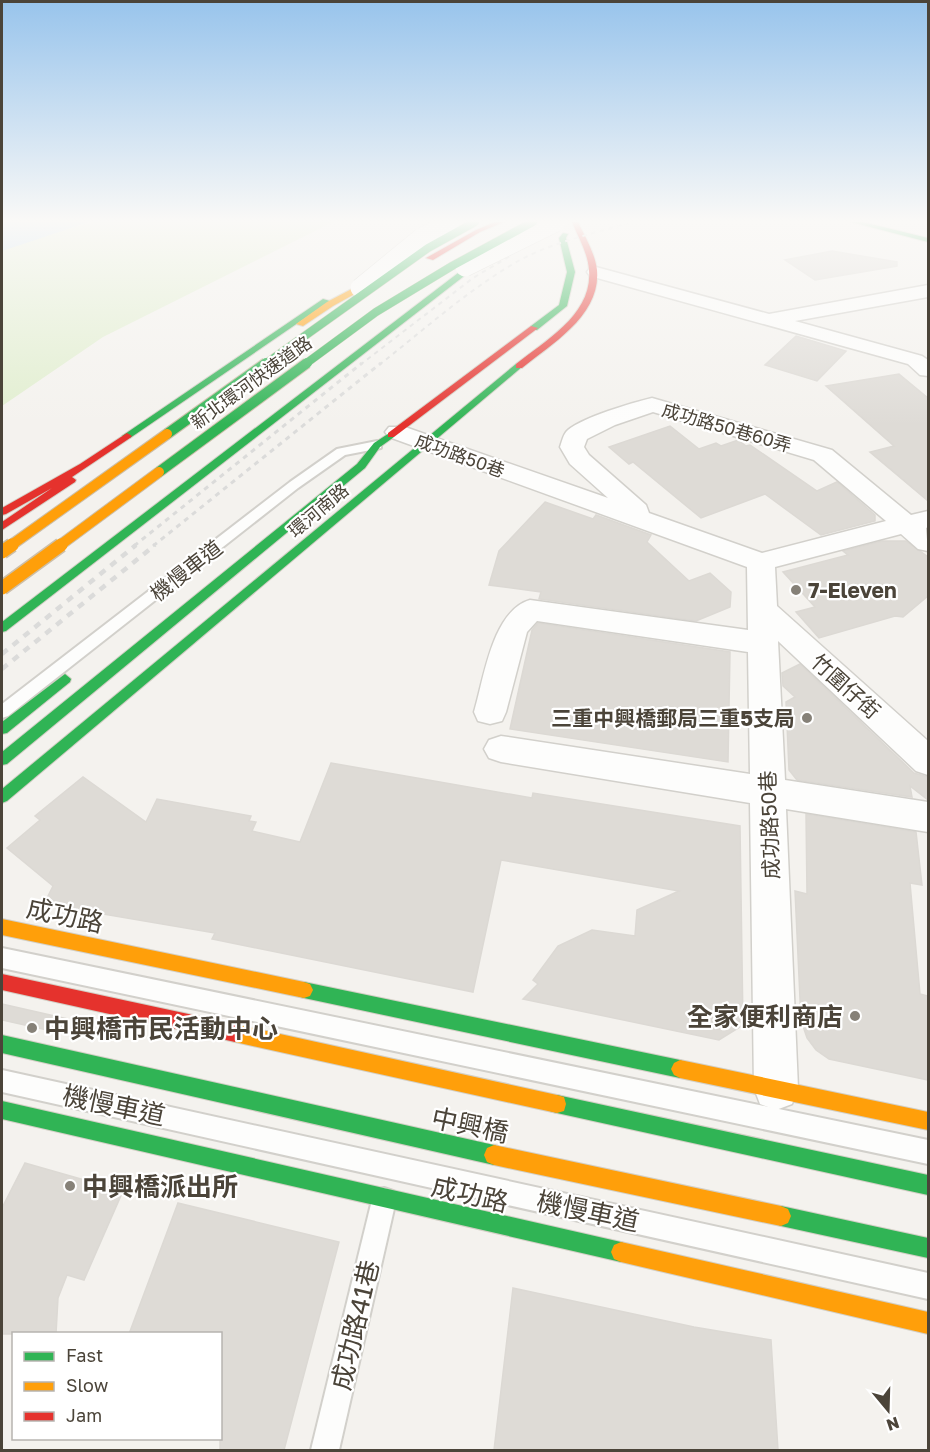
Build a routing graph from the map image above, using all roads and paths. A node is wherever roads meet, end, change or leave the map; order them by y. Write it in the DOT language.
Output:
graph roads {
  1 [pos="348,290"];
  2 [pos="357,290"];
  3 [pos="358,290"];
  4 [pos="370,290"];
  5 [pos="384,290"];
  6 [pos="408,290"];
  7 [pos="413,290"];
  8 [pos="441,290"];
  9 [pos="568,290"];
  10 [pos="593,290"];
  11 [pos="661,290"];
  12 [pos="928,291"];
  13 [pos="768,319"];
  14 [pos="928,369"];
  15 [pos="387,438"];
  16 [pos="427,443"];
  17 [pos="114,486"];
  18 [pos="2,512"];
  19 [pos="649,522"];
  20 [pos="918,522"];
  21 [pos="2,527"];
  22 [pos="928,543"];
  23 [pos="2,554"];
  24 [pos="761,562"];
  25 [pos="2,569"];
  26 [pos="2,588"];
  27 [pos="764,627"];
  28 [pos="2,628"];
  29 [pos="2,712"];
  30 [pos="490,712"];
  31 [pos="2,729"];
  32 [pos="501,749"];
  33 [pos="2,760"];
  34 [pos="928,762"];
  35 [pos="768,791"];
  36 [pos="2,797"];
  37 [pos="928,817"];
  38 [pos="2,927"];
  39 [pos="2,958"];
  40 [pos="2,982"];
  41 [pos="2,1044"];
  42 [pos="2,1081"];
  43 [pos="776,1088"];
  44 [pos="2,1110"];
  45 [pos="928,1121"];
  46 [pos="928,1152"];
  47 [pos="928,1185"];
  48 [pos="384,1199"];
  49 [pos="928,1248"];
  50 [pos="928,1286"];
  51 [pos="928,1323"];
  52 [pos="325,1450"];
  1 -- 18 [label="main road, bridge"];
  2 -- 21 [label="main road"];
  3 -- 17 [label="street, bridge"];
  4 -- 23 [label="main road, 新北環河快速道路, bridge"];
  5 -- 17 [label="main road"];
  6 -- 17 [label="street, bridge"];
  7 -- 26 [label="main road, 新北環河快速道路, bridge"];
  8 -- 28 [label="main road"];
  9 -- 15 [label="main road, 環河南路"];
  10 -- 16 [label="main road, 環河南路"];
  11 -- 13 [label="street"];
  12 -- 13 [label="street"];
  13 -- 14 [label="street"];
  15 -- 16 [label="street, 成功路50巷"];
  15 -- 29 [label="lane, 機慢車道"];
  15 -- 31 [label="main road"];
  15 -- 33 [label="main road, 環河南路"];
  16 -- 19 [label="street, 成功路50巷"];
  16 -- 36 [label="main road, 環河南路"];
  17 -- 23 [label="street"];
  17 -- 25 [label="street"];
  19 -- 20 [label="street, 成功路50巷60弄"];
  19 -- 24 [label="street, 成功路50巷"];
  20 -- 22 [label="street"];
  20 -- 24 [label="street"];
  24 -- 27 [label="street, 成功路50巷"];
  27 -- 30 [label="street"];
  27 -- 34 [label="street, 竹圍仔街"];
  27 -- 35 [label="street, 成功路50巷"];
  32 -- 35 [label="street"];
  35 -- 37 [label="street"];
  35 -- 43 [label="street, 成功路50巷"];
  38 -- 43 [label="main road, 成功路"];
  39 -- 46 [label="lane"];
  40 -- 47 [label="main road, 中興橋"];
  41 -- 49 [label="main road, 中興橋"];
  42 -- 50 [label="lane, 機慢車道"];
  43 -- 45 [label="main road, 成功路"];
  44 -- 48 [label="main road, 成功路"];
  48 -- 51 [label="main road, 成功路"];
  48 -- 52 [label="lane, 成功路41巷"];
}
